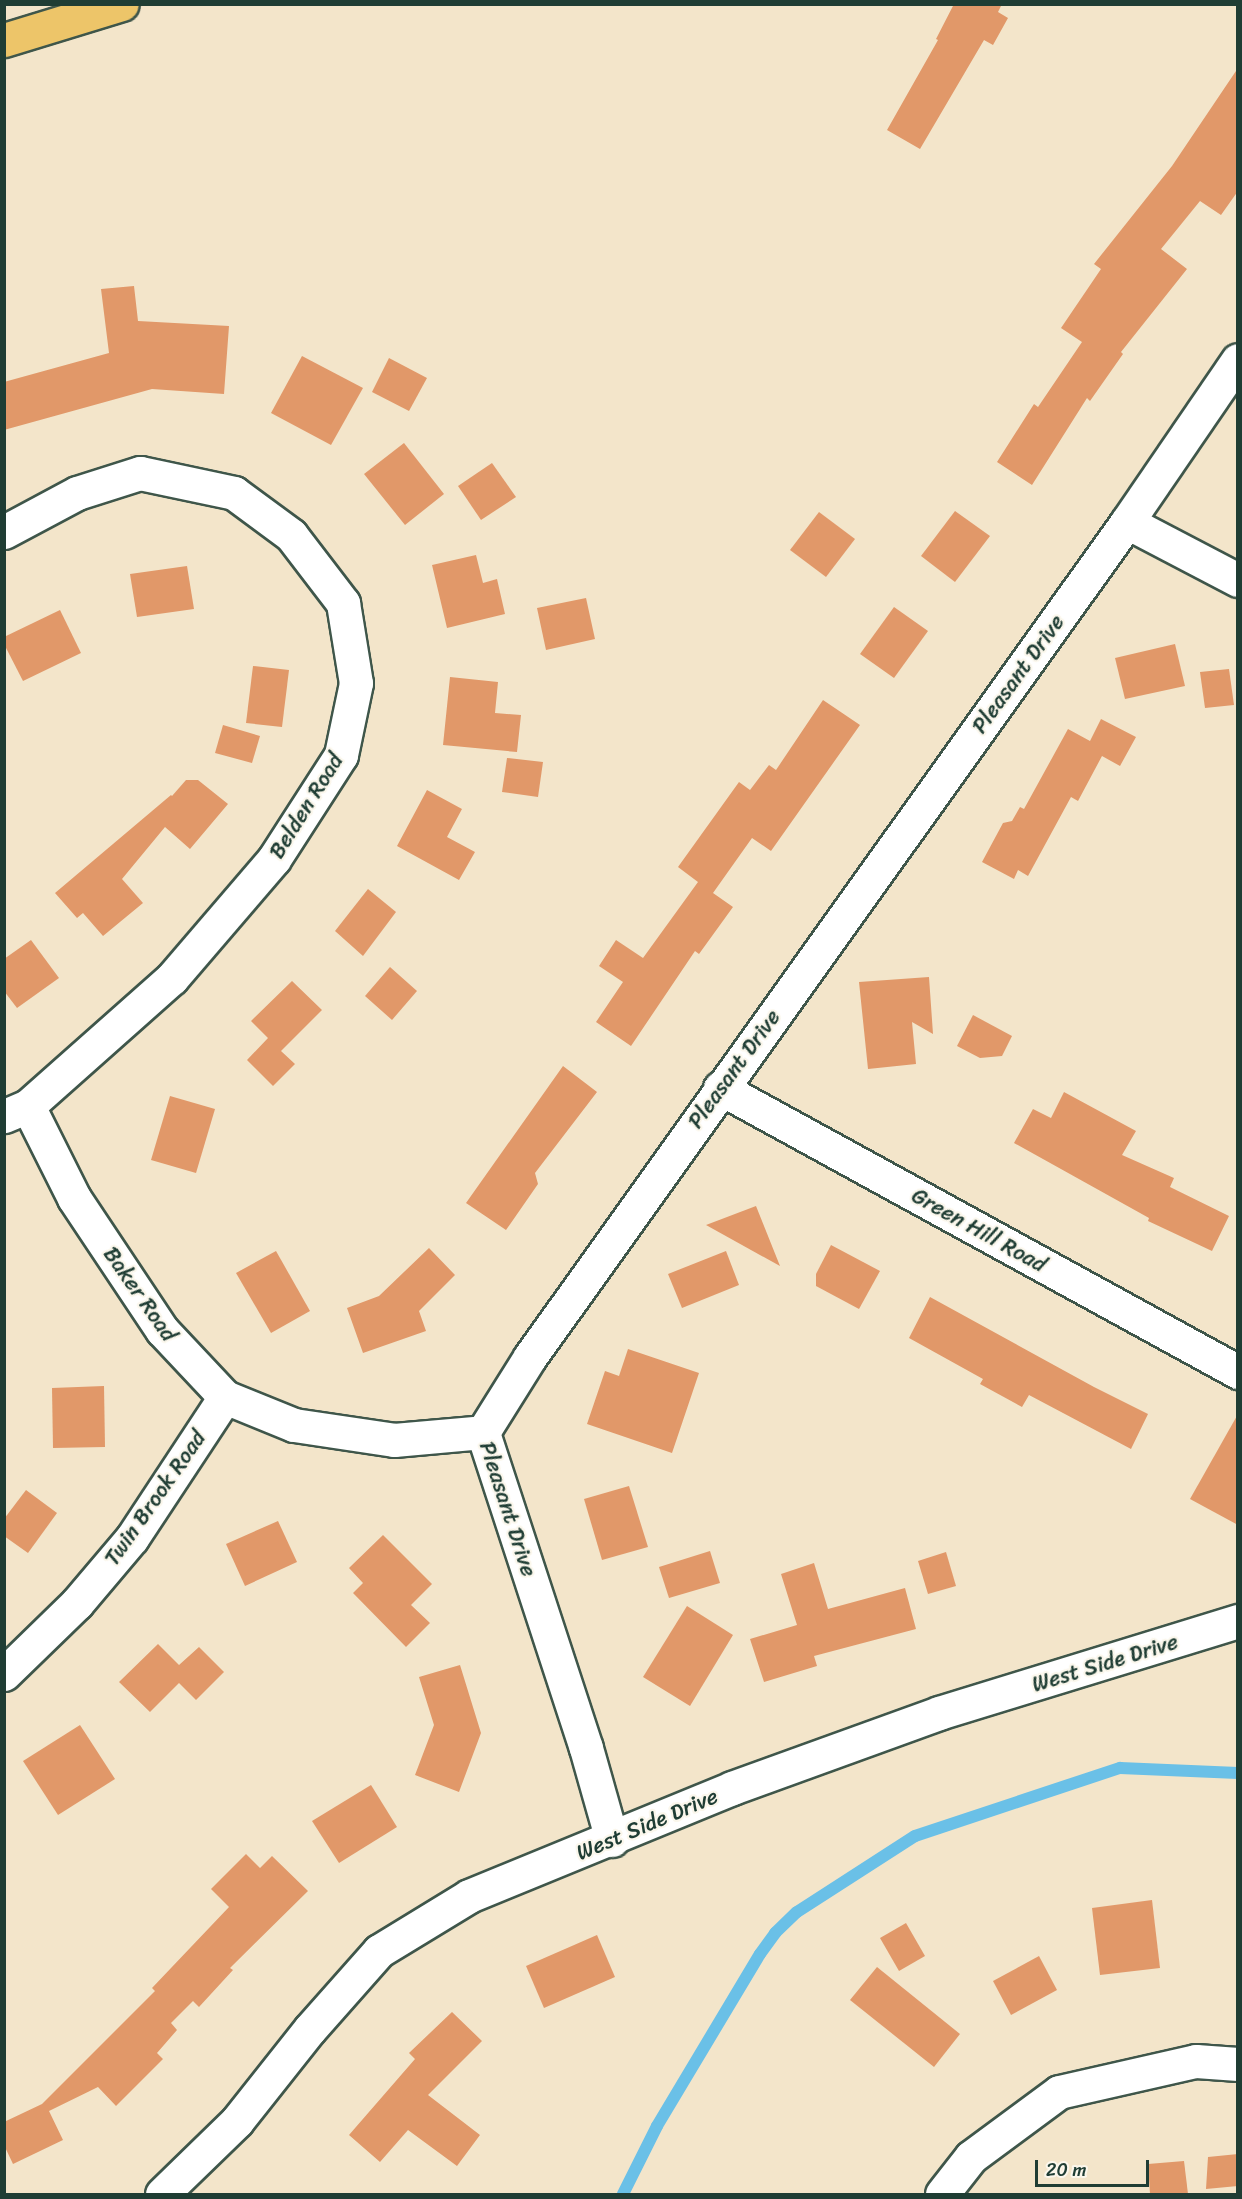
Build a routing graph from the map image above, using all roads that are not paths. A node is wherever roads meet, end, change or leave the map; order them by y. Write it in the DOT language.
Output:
graph roads {
  1 [pos="122,4"];
  2 [pos="4,40"];
  3 [pos="1238,360"];
  4 [pos="1127,522"];
  5 [pos="4,532"];
  6 [pos="1238,580"];
  7 [pos="720,1088"];
  8 [pos="16,1111"];
  9 [pos="1238,1372"];
  10 [pos="225,1396"];
  11 [pos="483,1432"];
  12 [pos="1238,1621"];
  13 [pos="4,1674"];
  14 [pos="612,1840"];
  15 [pos="1238,2064"];
  16 [pos="162,2194"];
  17 [pos="942,2194"];
  1 -- 2 [label="highway"];
  3 -- 4 [label="street, Pleasant Drive"];
  4 -- 6 [label="street"];
  4 -- 7 [label="street, Pleasant Drive"];
  5 -- 8 [label="street, Belden Road"];
  7 -- 9 [label="street, Green Hill Road"];
  7 -- 11 [label="street, Pleasant Drive"];
  8 -- 10 [label="street, Baker Road"];
  10 -- 11 [label="street, Baker Road"];
  10 -- 13 [label="street, Twin Brook Road"];
  11 -- 14 [label="street, Pleasant Drive"];
  12 -- 14 [label="street, West Side Drive"];
  14 -- 16 [label="street, West Side Drive"];
  15 -- 17 [label="street"];
}
